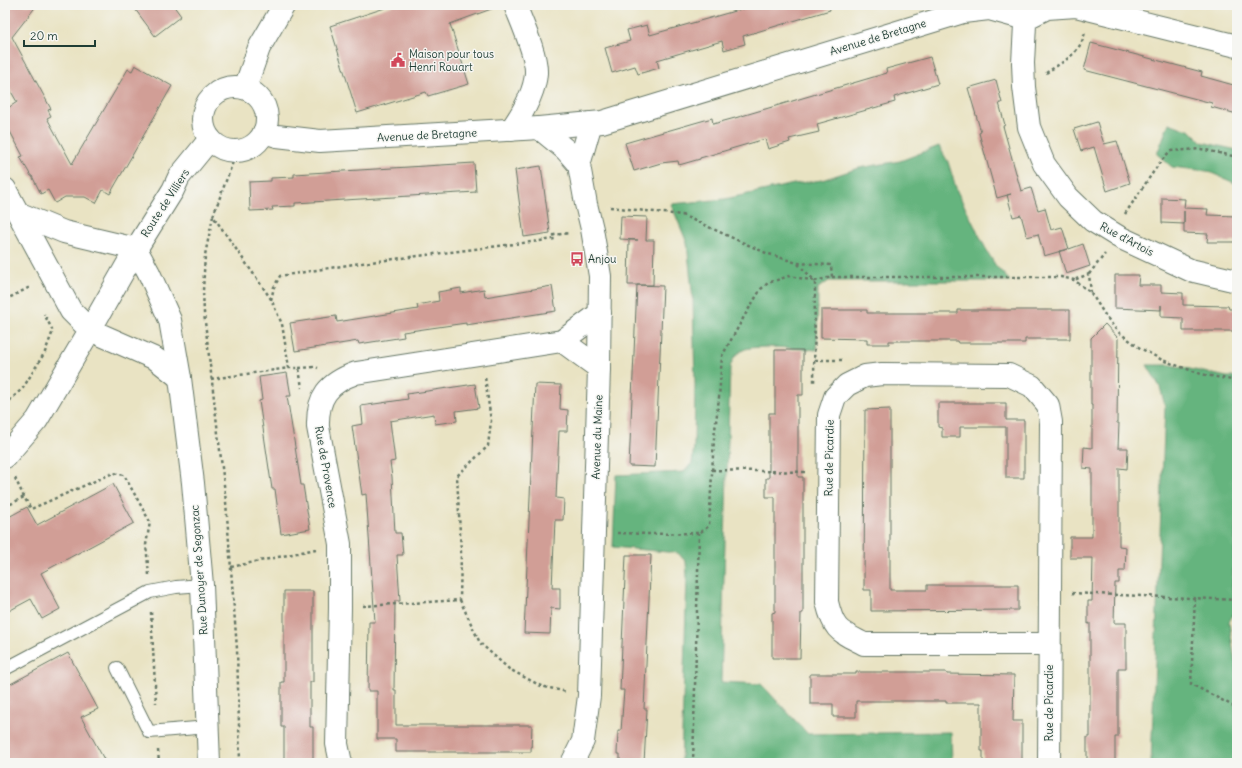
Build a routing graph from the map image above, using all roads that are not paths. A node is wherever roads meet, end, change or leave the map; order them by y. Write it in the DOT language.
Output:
graph roads {
  1 [pos="284,5"];
  2 [pos="515,5"];
  3 [pos="1026,12"];
  4 [pos="1237,46"];
  5 [pos="246,88"];
  6 [pos="591,123"];
  7 [pos="539,128"];
  8 [pos="511,130"];
  9 [pos="264,132"];
  10 [pos="210,139"];
  11 [pos="579,165"];
  12 [pos="5,189"];
  13 [pos="18,213"];
  14 [pos="136,249"];
  15 [pos="1237,281"];
  16 [pos="600,313"];
  17 [pos="90,330"];
  18 [pos="562,341"];
  19 [pos="599,368"];
  20 [pos="180,378"];
  21 [pos="5,457"];
  22 [pos="202,585"];
  23 [pos="1049,644"];
  24 [pos="117,668"];
  25 [pos="5,669"];
  26 [pos="208,727"];
  27 [pos="209,763"];
  28 [pos="341,763"];
  29 [pos="572,763"];
  30 [pos="1049,763"];
  1 -- 5 [label="street"];
  2 -- 8 [label="street"];
  3 -- 4 [label="street"];
  3 -- 6 [label="street, Avenue de Bretagne"];
  3 -- 15 [label="street, Rue d'Artois"];
  5 -- 9 [label="street"];
  5 -- 10 [label="street"];
  6 -- 7 [label="street, Avenue de Bretagne"];
  6 -- 11 [label="street"];
  7 -- 8 [label="street, Avenue de Bretagne"];
  7 -- 11 [label="street"];
  8 -- 9 [label="street, Avenue de Bretagne"];
  9 -- 10 [label="street"];
  10 -- 14 [label="street, Route de Villiers"];
  11 -- 16 [label="street, Avenue du Maine"];
  12 -- 13 [label="street"];
  13 -- 14 [label="street"];
  13 -- 17 [label="street"];
  14 -- 17 [label="street, Route de Villiers"];
  14 -- 20 [label="street, Rue Dunoyer de Segonzac"];
  16 -- 18 [label="street"];
  16 -- 19 [label="street, Avenue du Maine"];
  17 -- 20 [label="street"];
  17 -- 21 [label="street, Route de Villiers"];
  18 -- 19 [label="street"];
  18 -- 28 [label="street, Rue de Provence"];
  19 -- 29 [label="street, Avenue du Maine"];
  20 -- 22 [label="street, Rue Dunoyer de Segonzac"];
  22 -- 25 [label="lane"];
  22 -- 26 [label="street, Rue Dunoyer de Segonzac"];
  23 -- 23 [label="street, Rue de Picardie"];
  23 -- 30 [label="street, Rue de Picardie"];
  24 -- 26 [label="lane"];
  26 -- 27 [label="street, Rue Dunoyer de Segonzac"];
}
